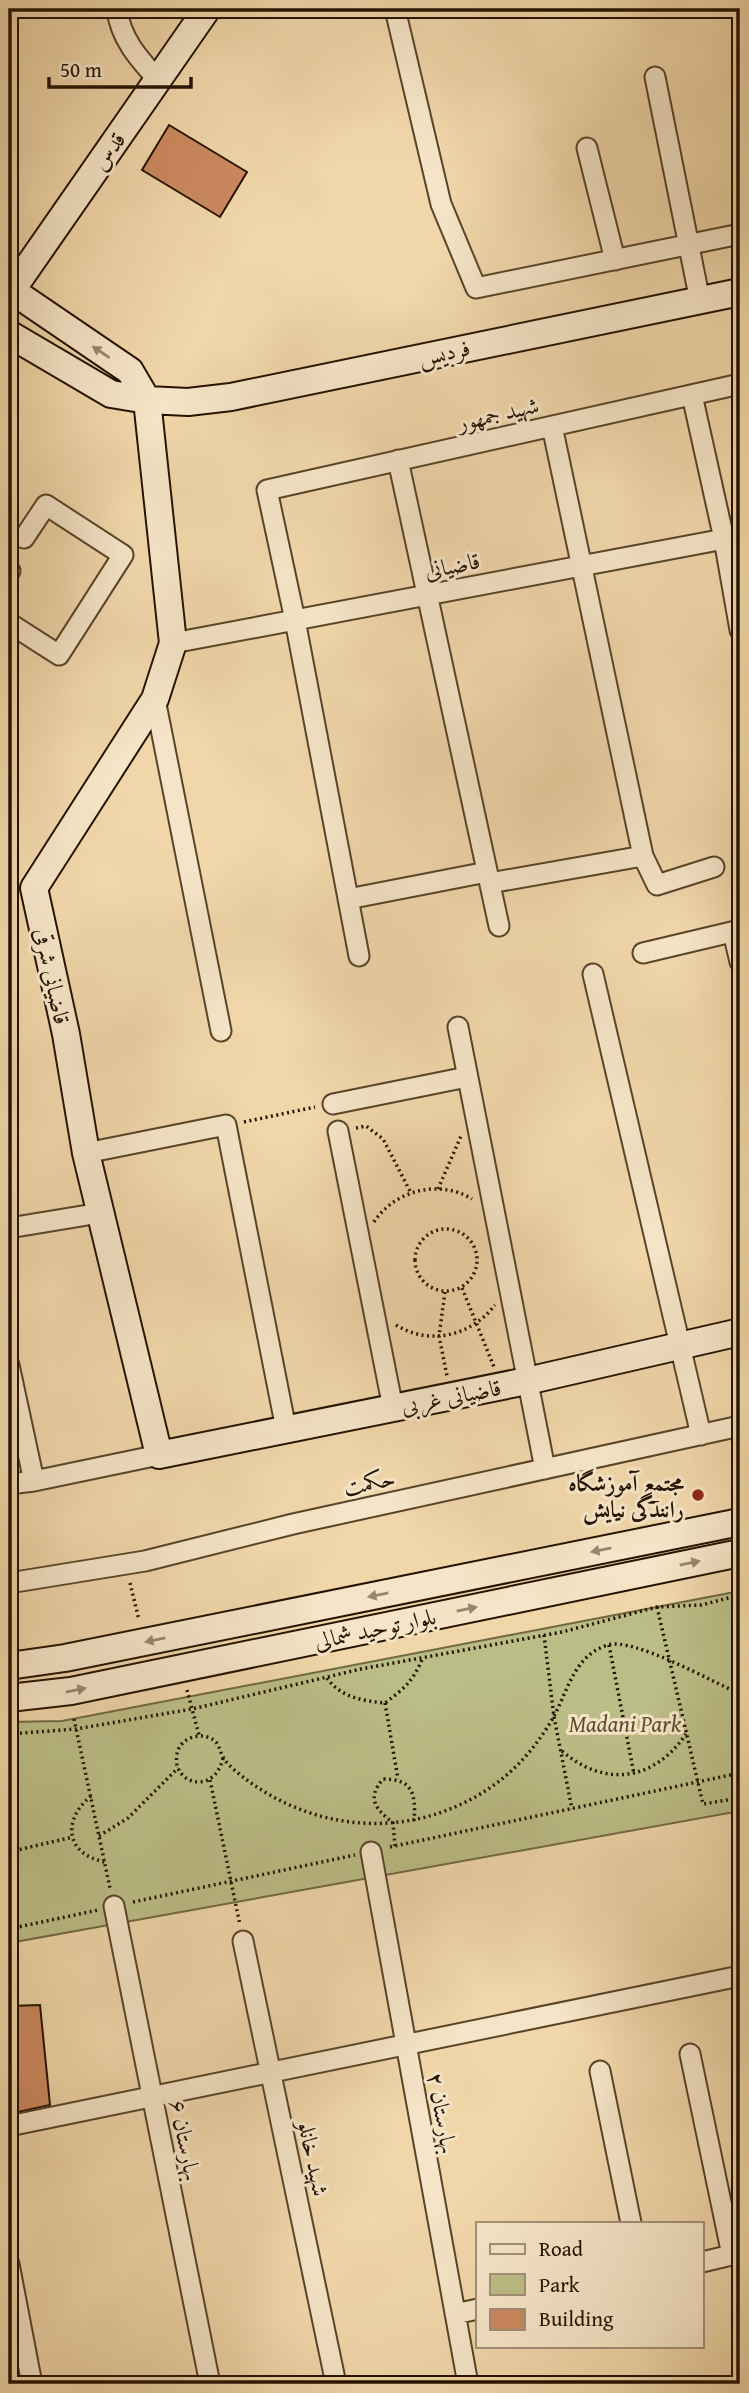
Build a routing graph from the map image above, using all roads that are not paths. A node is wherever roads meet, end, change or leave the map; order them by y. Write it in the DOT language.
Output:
graph roads {
  1 [pos="117,9"];
  2 [pos="207,9"];
  3 [pos="395,9"];
  4 [pos="655,77"];
  5 [pos="158,80"];
  6 [pos="587,148"];
  7 [pos="740,234"];
  8 [pos="689,244"];
  9 [pos="615,260"];
  10 [pos="10,292"];
  11 [pos="740,292"];
  12 [pos="700,301"];
  13 [pos="9,334"];
  14 [pos="740,384"];
  15 [pos="692,395"];
  16 [pos="147,400"];
  17 [pos="552,426"];
  18 [pos="398,460"];
  19 [pos="24,538"];
  20 [pos="732,538"];
  21 [pos="582,566"];
  22 [pos="428,595"];
  23 [pos="295,620"];
  24 [pos="9,624"];
  25 [pos="740,629"];
  26 [pos="173,643"];
  27 [pos="155,699"];
  28 [pos="643,856"];
  29 [pos="714,867"];
  30 [pos="489,878"];
  31 [pos="348,900"];
  32 [pos="499,926"];
  33 [pos="737,931"];
  34 [pos="643,953"];
  35 [pos="359,956"];
  36 [pos="740,962"];
  37 [pos="593,974"];
  38 [pos="458,1027"];
  39 [pos="221,1031"];
  40 [pos="467,1077"];
  41 [pos="333,1104"];
  42 [pos="338,1131"];
  43 [pos="86,1153"];
  44 [pos="100,1213"];
  45 [pos="9,1228"];
  46 [pos="740,1332"];
  47 [pos="680,1346"];
  48 [pos="9,1365"];
  49 [pos="527,1381"];
  50 [pos="393,1408"];
  51 [pos="740,1426"];
  52 [pos="286,1429"];
  53 [pos="701,1435"];
  54 [pos="159,1455"];
  55 [pos="545,1469"];
  56 [pos="34,1481"];
  57 [pos="9,1484"];
  58 [pos="740,1522"];
  59 [pos="740,1553"];
  60 [pos="9,1583"];
  61 [pos="9,1666"];
  62 [pos="9,1698"];
  63 [pos="371,1852"];
  64 [pos="114,1906"];
  65 [pos="243,1941"];
  66 [pos="740,1976"];
  67 [pos="406,2044"];
  68 [pos="690,2054"];
  69 [pos="600,2071"];
  70 [pos="271,2072"];
  71 [pos="152,2096"];
  72 [pos="9,2126"];
  73 [pos="631,2222"];
  74 [pos="736,2254"];
  75 [pos="704,2262"];
  76 [pos="9,2264"];
  77 [pos="476,2309"];
  78 [pos="455,2314"];
  79 [pos="32,2384"];
  80 [pos="210,2384"];
  81 [pos="336,2384"];
  82 [pos="468,2384"];
  1 -- 5 [label="street"];
  2 -- 5 [label="street, قدس"];
  3 -- 9 [label="street"];
  4 -- 8 [label="street"];
  5 -- 10 [label="street, قدس"];
  6 -- 9 [label="street"];
  7 -- 8 [label="street"];
  8 -- 9 [label="street"];
  8 -- 12 [label="street"];
  16 -- 10 [label="street, one-way"];
  11 -- 12 [label="street, فردیس"];
  12 -- 16 [label="street, فردیس"];
  13 -- 16 [label="street, فردیس"];
  14 -- 15 [label="street, شهید جمهور"];
  15 -- 17 [label="street, شهید جمهور"];
  15 -- 20 [label="street"];
  16 -- 26 [label="street, قاضیانی شرقی"];
  17 -- 18 [label="street, شهید جمهور"];
  17 -- 21 [label="street"];
  18 -- 22 [label="street"];
  18 -- 23 [label="street, شهید جمهور"];
  19 -- 24 [label="street"];
  20 -- 21 [label="street, قاضیانی"];
  20 -- 25 [label="street"];
  21 -- 22 [label="street, قاضیانی"];
  21 -- 28 [label="street"];
  22 -- 23 [label="street, قاضیانی"];
  22 -- 30 [label="street"];
  23 -- 26 [label="street, قاضیانی"];
  23 -- 31 [label="street"];
  26 -- 27 [label="street, قاضیانی شرقی"];
  27 -- 39 [label="street"];
  27 -- 43 [label="street, قاضیانی شرقی"];
  28 -- 29 [label="street"];
  28 -- 30 [label="street"];
  30 -- 31 [label="street"];
  30 -- 32 [label="street"];
  31 -- 35 [label="street"];
  33 -- 34 [label="street"];
  33 -- 36 [label="street"];
  37 -- 47 [label="street"];
  38 -- 40 [label="street"];
  40 -- 41 [label="street"];
  40 -- 49 [label="street"];
  42 -- 50 [label="street"];
  43 -- 44 [label="street, قاضیانی شرقی"];
  43 -- 52 [label="street"];
  44 -- 45 [label="street"];
  44 -- 54 [label="street, قاضیانی شرقی"];
  46 -- 47 [label="street, قاضیانی غربی"];
  47 -- 49 [label="street, قاضیانی غربی"];
  47 -- 53 [label="street"];
  48 -- 56 [label="street"];
  49 -- 50 [label="street, قاضیانی غربی"];
  49 -- 55 [label="street"];
  50 -- 52 [label="street, قاضیانی غربی"];
  51 -- 53 [label="street, حکمت"];
  52 -- 54 [label="street, قاضیانی غربی"];
  53 -- 55 [label="street, حکمت"];
  54 -- 56 [label="street"];
  55 -- 60 [label="street, حکمت"];
  56 -- 57 [label="street"];
  58 -- 61 [label="street, بلوار توحید شمالی, one-way"];
  62 -- 59 [label="street, بلوار توحید شمالی, one-way"];
  63 -- 67 [label="street, بهارستان ۲"];
  64 -- 71 [label="street, بهارستان ۶"];
  65 -- 70 [label="street, شهید خانلو"];
  66 -- 67 [label="street"];
  67 -- 70 [label="street"];
  67 -- 78 [label="street, بهارستان ۲"];
  68 -- 74 [label="street"];
  69 -- 73 [label="street"];
  70 -- 71 [label="street"];
  70 -- 81 [label="street, شهید خانلو"];
  71 -- 72 [label="street"];
  71 -- 80 [label="street, بهارستان ۶"];
  74 -- 75 [label="street"];
  76 -- 79 [label="street"];
  77 -- 78 [label="street"];
  78 -- 82 [label="street, بهارستان ۲"];
}
